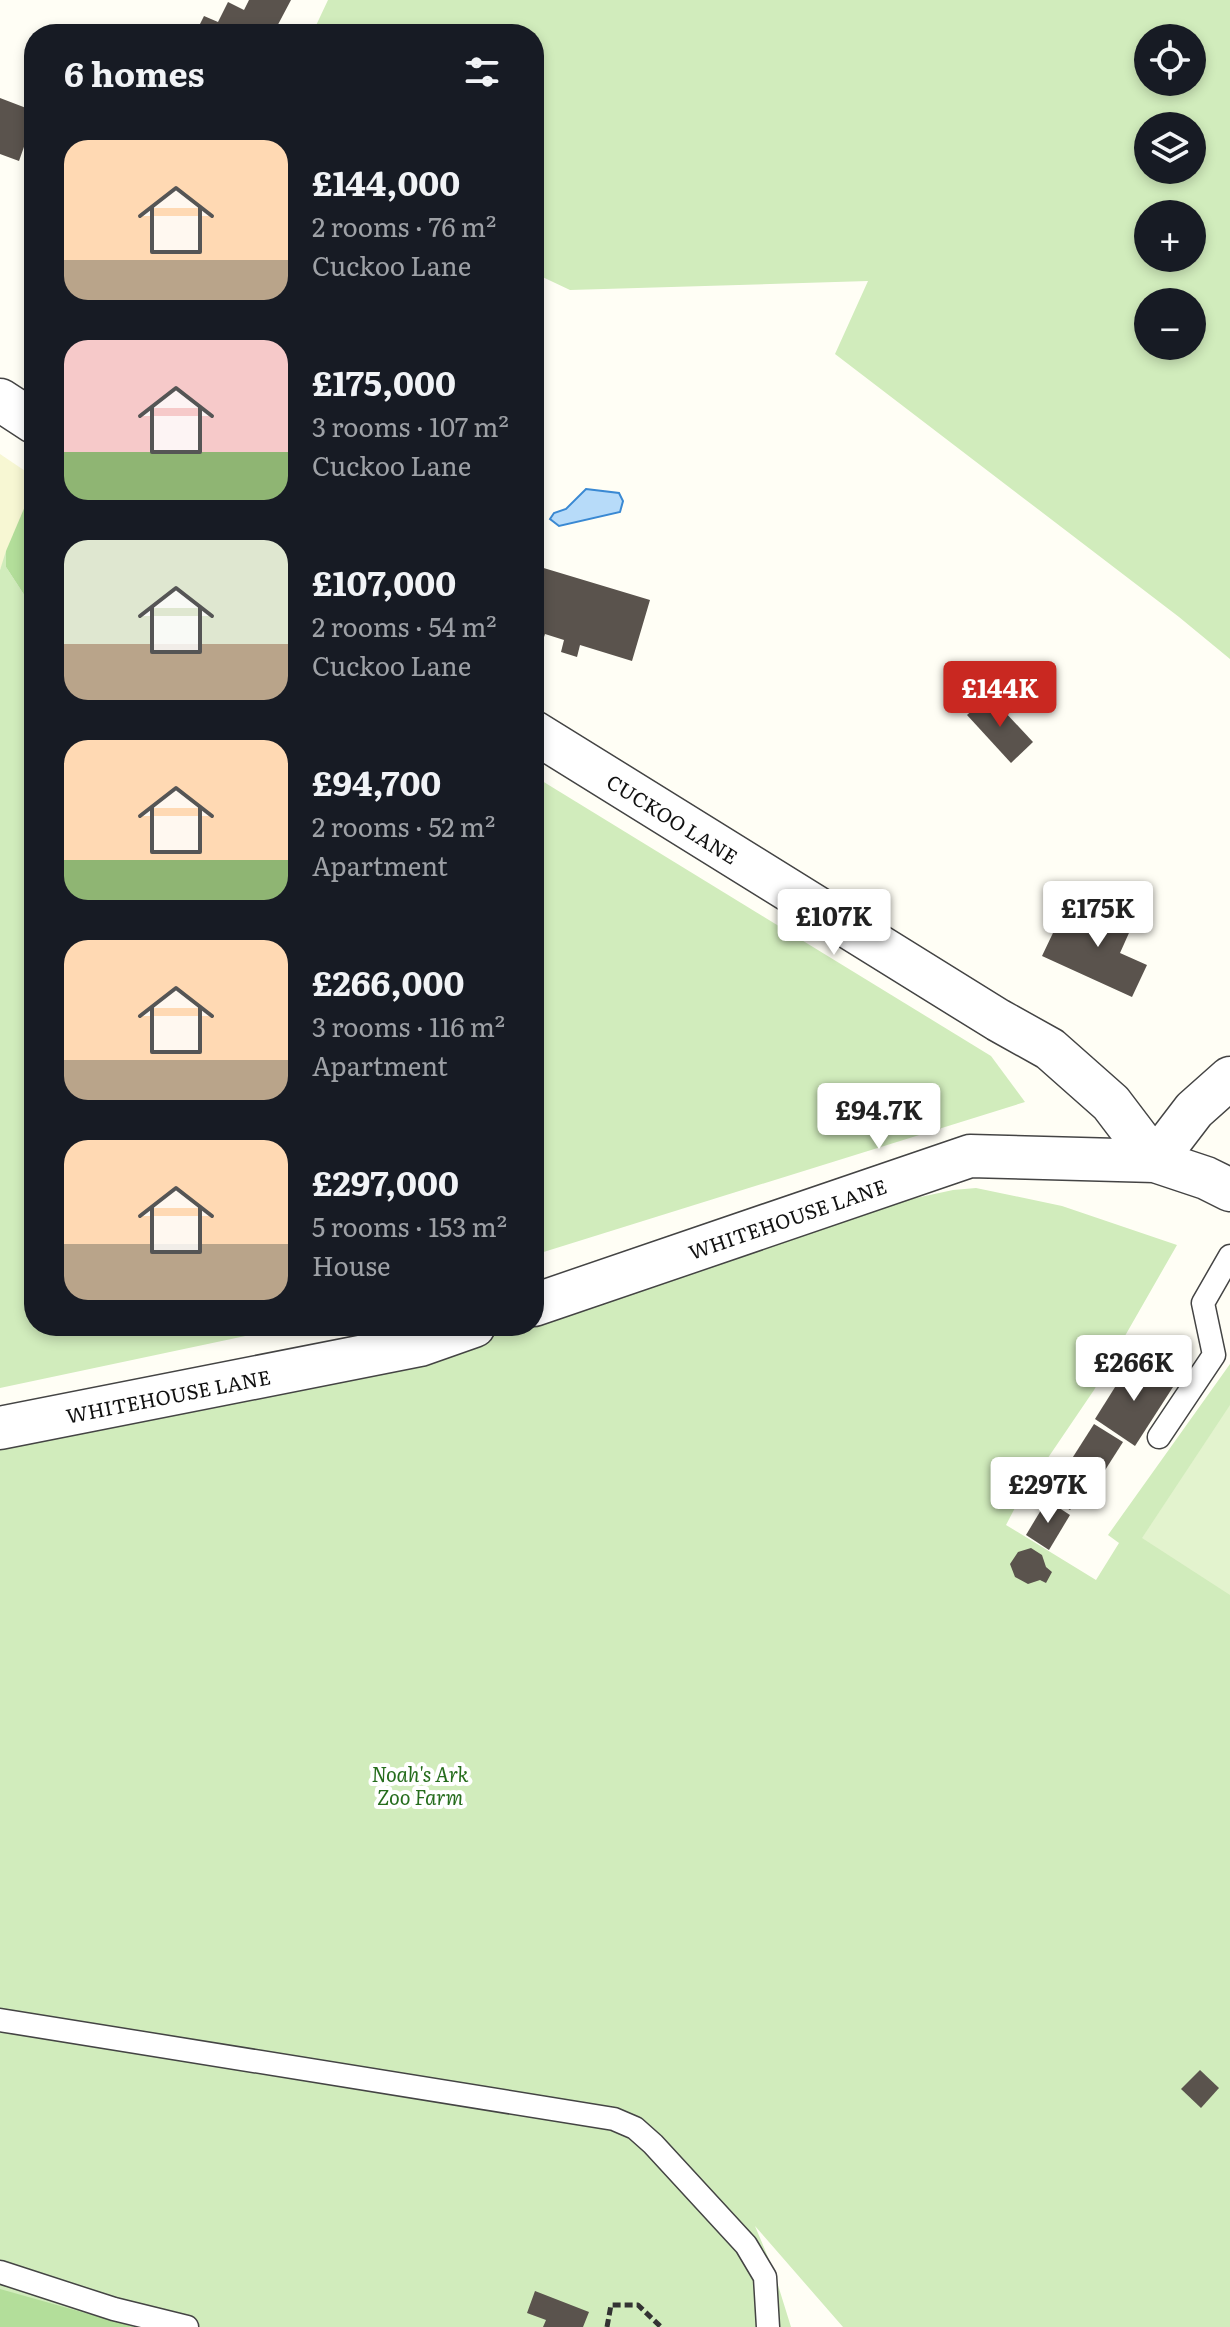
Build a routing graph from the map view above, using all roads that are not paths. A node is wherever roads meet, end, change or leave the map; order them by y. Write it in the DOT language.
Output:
graph roads {
  1 [pos="0,400"];
  2 [pos="24,416"];
  3 [pos="544,738"];
  4 [pos="1230,1078"];
  5 [pos="1155,1161"];
  6 [pos="1230,1190"];
  7 [pos="1230,1256"];
  8 [pos="544,1302"];
  9 [pos="446,1336"];
  10 [pos="1222,1360"];
  11 [pos="0,1428"];
  12 [pos="1159,1437"];
  13 [pos="0,2020"];
  14 [pos="0,2272"];
  15 [pos="187,2327"];
  16 [pos="768,2327"];
  1 -- 2 [label="street"];
  3 -- 5 [label="street, CUCKOO LANE"];
  4 -- 5 [label="street"];
  5 -- 6 [label="street, WHITEHOUSE LANE"];
  5 -- 8 [label="street, WHITEHOUSE LANE"];
  7 -- 10 [label="lane"];
  9 -- 11 [label="street, WHITEHOUSE LANE"];
  10 -- 12 [label="lane"];
  13 -- 16 [label="lane"];
  14 -- 15 [label="lane"];
}
